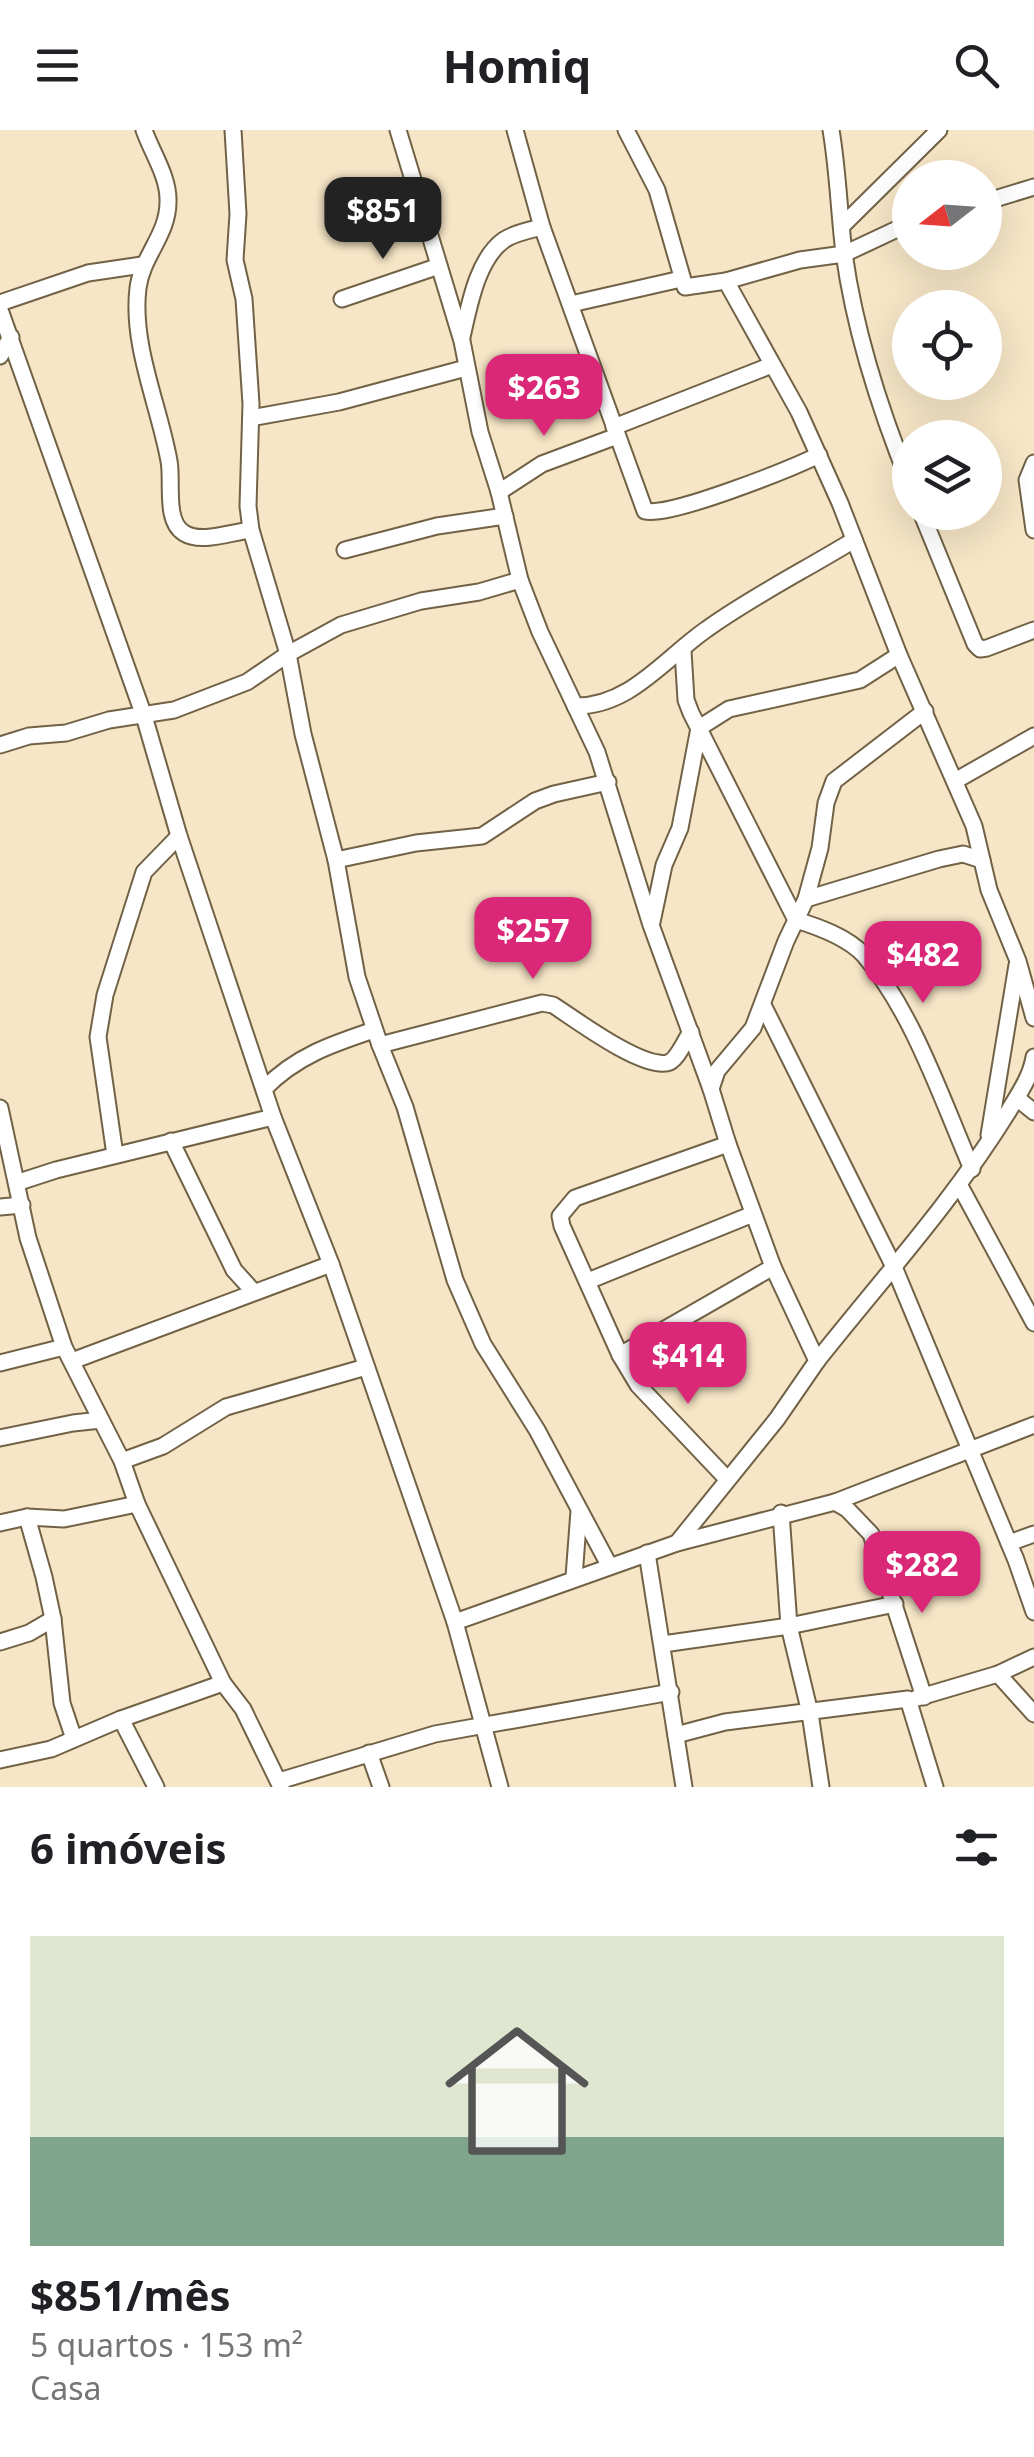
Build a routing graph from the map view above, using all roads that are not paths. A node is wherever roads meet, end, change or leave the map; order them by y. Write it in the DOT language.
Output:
graph roads {
  1 [pos="144,130"];
  2 [pos="232,130"];
  3 [pos="398,130"];
  4 [pos="515,130"];
  5 [pos="626,130"];
  6 [pos="831,130"];
  7 [pos="940,130"];
  8 [pos="1034,187"];
  9 [pos="1002,197"];
  10 [pos="842,226"];
  11 [pos="542,227"];
  12 [pos="892,231"];
  13 [pos="844,254"];
  14 [pos="142,265"];
  15 [pos="439,266"];
  16 [pos="681,279"];
  17 [pos="726,280"];
  18 [pos="342,299"];
  19 [pos="571,304"];
  20 [pos="0,307"];
  21 [pos="10,337"];
  22 [pos="462,340"];
  23 [pos="0,356"];
  24 [pos="772,365"];
  25 [pos="466,368"];
  26 [pos="252,418"];
  27 [pos="615,431"];
  28 [pos="892,432"];
  29 [pos="819,455"];
  30 [pos="1034,463"];
  31 [pos="499,492"];
  32 [pos="505,516"];
  33 [pos="251,530"];
  34 [pos="929,530"];
  35 [pos="1034,530"];
  36 [pos="854,540"];
  37 [pos="345,550"];
  38 [pos="520,580"];
  39 [pos="1034,630"];
  40 [pos="683,651"];
  41 [pos="288,654"];
  42 [pos="899,656"];
  43 [pos="575,706"];
  44 [pos="925,711"];
  45 [pos="144,716"];
  46 [pos="699,728"];
  47 [pos="1034,736"];
  48 [pos="0,745"];
  49 [pos="955,781"];
  50 [pos="608,782"];
  51 [pos="179,836"];
  52 [pos="336,860"];
  53 [pos="982,860"];
  54 [pos="806,899"];
  55 [pos="796,920"];
  56 [pos="651,925"];
  57 [pos="1018,961"];
  58 [pos="763,1005"];
  59 [pos="1034,1018"];
  60 [pos="691,1032"];
  61 [pos="377,1038"];
  62 [pos="1034,1063"];
  63 [pos="264,1089"];
  64 [pos="711,1089"];
  65 [pos="1017,1098"];
  66 [pos="0,1108"];
  67 [pos="1034,1112"];
  68 [pos="274,1116"];
  69 [pos="171,1141"];
  70 [pos="728,1144"];
  71 [pos="986,1148"];
  72 [pos="115,1155"];
  73 [pos="972,1168"];
  74 [pos="18,1182"];
  75 [pos="960,1186"];
  76 [pos="22,1205"];
  77 [pos="0,1208"];
  78 [pos="754,1214"];
  79 [pos="331,1264"];
  80 [pos="894,1266"];
  81 [pos="774,1267"];
  82 [pos="588,1281"];
  83 [pos="253,1291"];
  84 [pos="1034,1322"];
  85 [pos="68,1354"];
  86 [pos="620,1355"];
  87 [pos="817,1361"];
  88 [pos="0,1363"];
  89 [pos="366,1367"];
  90 [pos="102,1420"];
  91 [pos="1034,1425"];
  92 [pos="0,1438"];
  93 [pos="969,1450"];
  94 [pos="122,1461"];
  95 [pos="727,1480"];
  96 [pos="835,1502"];
  97 [pos="137,1504"];
  98 [pos="579,1511"];
  99 [pos="781,1513"];
  100 [pos="27,1518"];
  101 [pos="0,1523"];
  102 [pos="1034,1534"];
  103 [pos="677,1543"];
  104 [pos="1008,1543"];
  105 [pos="648,1553"];
  106 [pos="609,1565"];
  107 [pos="574,1577"];
  108 [pos="894,1604"];
  109 [pos="1034,1612"];
  110 [pos="53,1619"];
  111 [pos="454,1622"];
  112 [pos="789,1626"];
  113 [pos="0,1642"];
  114 [pos="663,1644"];
  115 [pos="1034,1657"];
  116 [pos="998,1674"];
  117 [pos="223,1683"];
  118 [pos="672,1692"];
  119 [pos="916,1698"];
  120 [pos="810,1714"];
  121 [pos="1034,1714"];
  122 [pos="121,1720"];
  123 [pos="483,1726"];
  124 [pos="676,1735"];
  125 [pos="74,1738"];
  126 [pos="369,1752"];
  127 [pos="0,1760"];
  128 [pos="280,1784"];
  129 [pos="156,1787"];
  130 [pos="380,1787"];
  131 [pos="500,1787"];
  132 [pos="684,1787"];
  133 [pos="821,1787"];
  134 [pos="936,1787"];
  1 -- 14 [label="street"];
  2 -- 26 [label="street"];
  3 -- 15 [label="street"];
  4 -- 11 [label="street"];
  5 -- 16 [label="street"];
  6 -- 10 [label="street"];
  7 -- 10 [label="street"];
  8 -- 9 [label="street"];
  10 -- 13 [label="street"];
  11 -- 19 [label="street"];
  11 -- 22 [label="street"];
  12 -- 13 [label="street"];
  13 -- 17 [label="street"];
  13 -- 28 [label="street"];
  14 -- 20 [label="street"];
  14 -- 33 [label="street"];
  15 -- 18 [label="street"];
  15 -- 22 [label="street"];
  16 -- 17 [label="street"];
  16 -- 19 [label="street"];
  17 -- 24 [label="street"];
  19 -- 27 [label="street"];
  20 -- 21 [label="street"];
  21 -- 23 [label="street"];
  21 -- 45 [label="street"];
  22 -- 25 [label="street"];
  24 -- 27 [label="street"];
  24 -- 29 [label="street"];
  25 -- 26 [label="street"];
  25 -- 31 [label="street"];
  26 -- 33 [label="street"];
  27 -- 29 [label="street"];
  27 -- 31 [label="street"];
  29 -- 36 [label="street"];
  30 -- 35 [label="street"];
  31 -- 32 [label="street"];
  32 -- 37 [label="street"];
  32 -- 38 [label="street"];
  33 -- 41 [label="street"];
  34 -- 39 [label="street"];
  36 -- 40 [label="street"];
  36 -- 42 [label="street"];
  38 -- 41 [label="street"];
  38 -- 43 [label="street"];
  40 -- 43 [label="street"];
  40 -- 46 [label="street"];
  41 -- 45 [label="street"];
  41 -- 52 [label="street"];
  42 -- 44 [label="street"];
  42 -- 46 [label="street"];
  43 -- 50 [label="street"];
  44 -- 49 [label="street"];
  44 -- 54 [label="street"];
  45 -- 48 [label="street"];
  45 -- 51 [label="street"];
  46 -- 55 [label="street"];
  46 -- 56 [label="street"];
  47 -- 49 [label="street"];
  49 -- 53 [label="street"];
  50 -- 52 [label="street"];
  50 -- 56 [label="street"];
  51 -- 63 [label="street"];
  51 -- 72 [label="street"];
  52 -- 61 [label="street"];
  53 -- 54 [label="street"];
  53 -- 57 [label="street"];
  54 -- 55 [label="street"];
  55 -- 58 [label="street"];
  55 -- 73 [label="street"];
  56 -- 60 [label="street"];
  57 -- 59 [label="street"];
  57 -- 71 [label="street"];
  58 -- 64 [label="street"];
  58 -- 80 [label="street"];
  60 -- 61 [label="street"];
  60 -- 64 [label="street"];
  61 -- 63 [label="street"];
  61 -- 98 [label="street"];
  62 -- 65 [label="street"];
  63 -- 68 [label="street"];
  64 -- 70 [label="street"];
  65 -- 67 [label="street"];
  65 -- 71 [label="street"];
  66 -- 74 [label="street"];
  68 -- 69 [label="street"];
  68 -- 79 [label="street"];
  69 -- 72 [label="street"];
  69 -- 83 [label="street"];
  70 -- 78 [label="street"];
  70 -- 82 [label="street"];
  71 -- 73 [label="street"];
  72 -- 74 [label="street"];
  73 -- 75 [label="street"];
  74 -- 76 [label="street"];
  75 -- 80 [label="street"];
  75 -- 84 [label="street"];
  76 -- 77 [label="street"];
  76 -- 85 [label="street"];
  78 -- 81 [label="street"];
  78 -- 82 [label="street"];
  79 -- 83 [label="street"];
  79 -- 89 [label="street"];
  80 -- 87 [label="street"];
  80 -- 93 [label="street"];
  81 -- 86 [label="street"];
  81 -- 87 [label="street"];
  82 -- 86 [label="street"];
  83 -- 85 [label="street"];
  85 -- 88 [label="street"];
  85 -- 90 [label="street"];
  86 -- 95 [label="street"];
  87 -- 95 [label="street"];
  89 -- 94 [label="street"];
  89 -- 111 [label="street"];
  90 -- 92 [label="street"];
  90 -- 94 [label="street"];
  91 -- 93 [label="street"];
  93 -- 96 [label="street"];
  93 -- 104 [label="street"];
  94 -- 97 [label="street"];
  95 -- 103 [label="street"];
  96 -- 99 [label="street"];
  96 -- 108 [label="street"];
  97 -- 100 [label="street"];
  97 -- 117 [label="street"];
  98 -- 106 [label="street"];
  98 -- 107 [label="street"];
  99 -- 103 [label="street"];
  99 -- 112 [label="street"];
  100 -- 101 [label="street"];
  100 -- 110 [label="street"];
  102 -- 104 [label="street"];
  103 -- 105 [label="street"];
  104 -- 109 [label="street"];
  105 -- 106 [label="street"];
  105 -- 114 [label="street"];
  106 -- 107 [label="street"];
  107 -- 111 [label="street"];
  108 -- 112 [label="street"];
  108 -- 119 [label="street"];
  110 -- 113 [label="street"];
  110 -- 125 [label="street"];
  111 -- 123 [label="street"];
  112 -- 114 [label="street"];
  112 -- 120 [label="street"];
  114 -- 118 [label="street"];
  115 -- 116 [label="street"];
  116 -- 119 [label="street"];
  116 -- 121 [label="street"];
  117 -- 122 [label="street"];
  117 -- 128 [label="street"];
  118 -- 123 [label="street"];
  118 -- 124 [label="street"];
  119 -- 120 [label="street"];
  119 -- 134 [label="street"];
  120 -- 124 [label="street"];
  120 -- 133 [label="street"];
  122 -- 125 [label="street"];
  122 -- 129 [label="street"];
  123 -- 126 [label="street"];
  123 -- 131 [label="street"];
  124 -- 132 [label="street"];
  125 -- 127 [label="street"];
  126 -- 128 [label="street"];
  126 -- 130 [label="street"];
}
